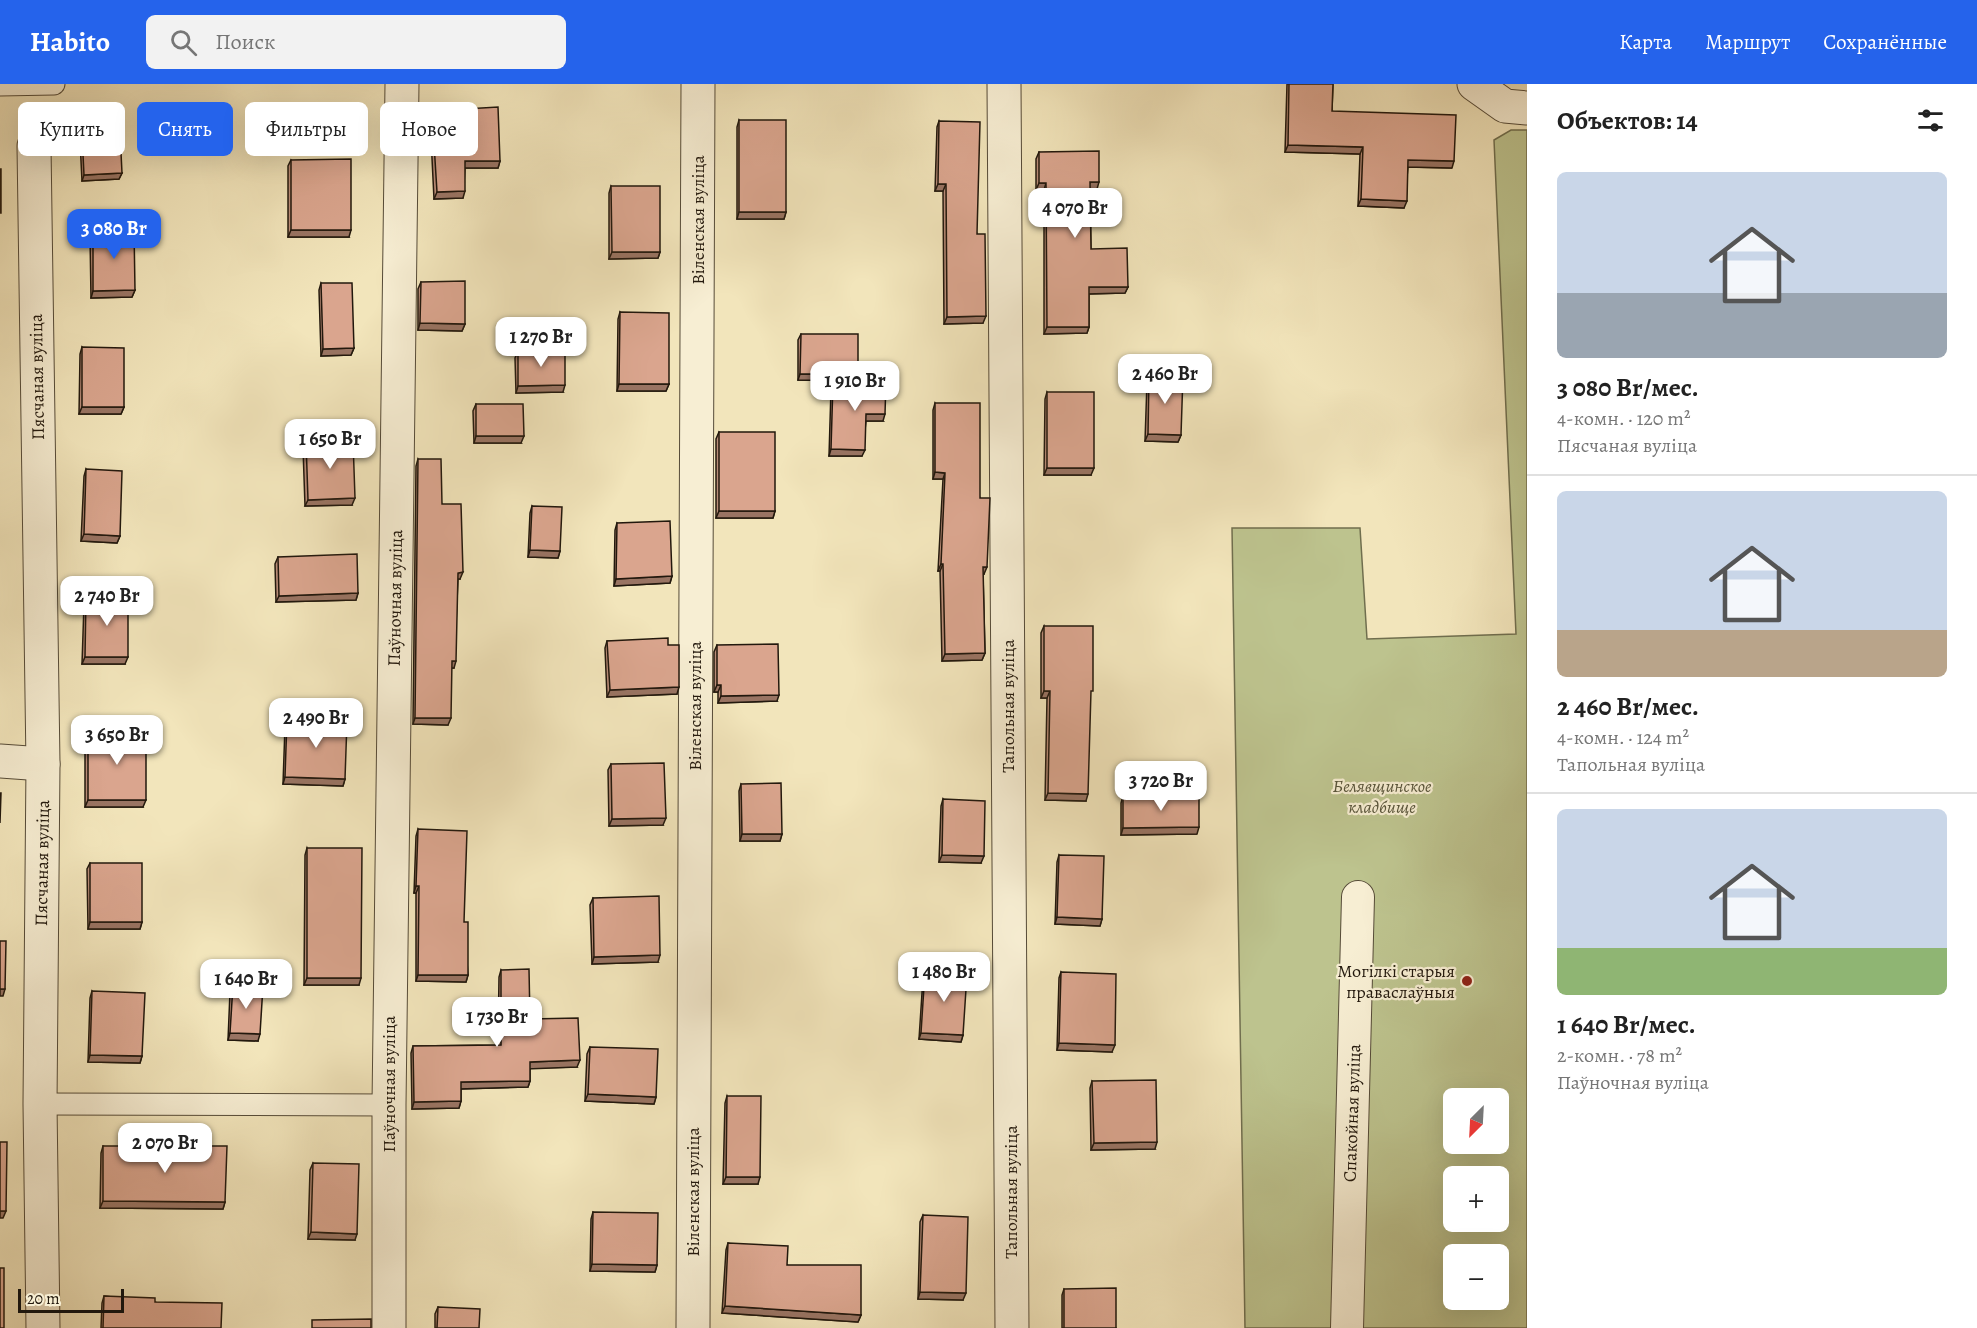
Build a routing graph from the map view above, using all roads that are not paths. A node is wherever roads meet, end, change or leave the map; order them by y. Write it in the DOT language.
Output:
graph roads {
  1 [pos="54,84"];
  2 [pos="402,84"];
  3 [pos="698,84"];
  4 [pos="1004,84"];
  5 [pos="1474,84"];
  6 [pos="0,85"];
  7 [pos="1527,108"];
  8 [pos="34,156"];
  9 [pos="0,761"];
  10 [pos="43,764"];
  11 [pos="1358,897"];
  12 [pos="40,1104"];
  13 [pos="389,1105"];
  14 [pos="43,1328"];
  15 [pos="389,1328"];
  16 [pos="693,1328"];
  17 [pos="1012,1328"];
  18 [pos="1347,1328"];
  1 -- 6 [label="lane"];
  2 -- 13 [label="street, Паўночная вуліца"];
  3 -- 16 [label="street, Віленская вуліца"];
  4 -- 17 [label="street, Тапольная вуліца"];
  5 -- 7 [label="street"];
  8 -- 10 [label="street, Пясчаная вуліца"];
  9 -- 10 [label="street"];
  10 -- 12 [label="street, Пясчаная вуліца"];
  11 -- 18 [label="street, Спакойная вуліца"];
  12 -- 13 [label="lane"];
  12 -- 14 [label="street, Пясчаная вуліца"];
  13 -- 15 [label="street, Паўночная вуліца"];
}
